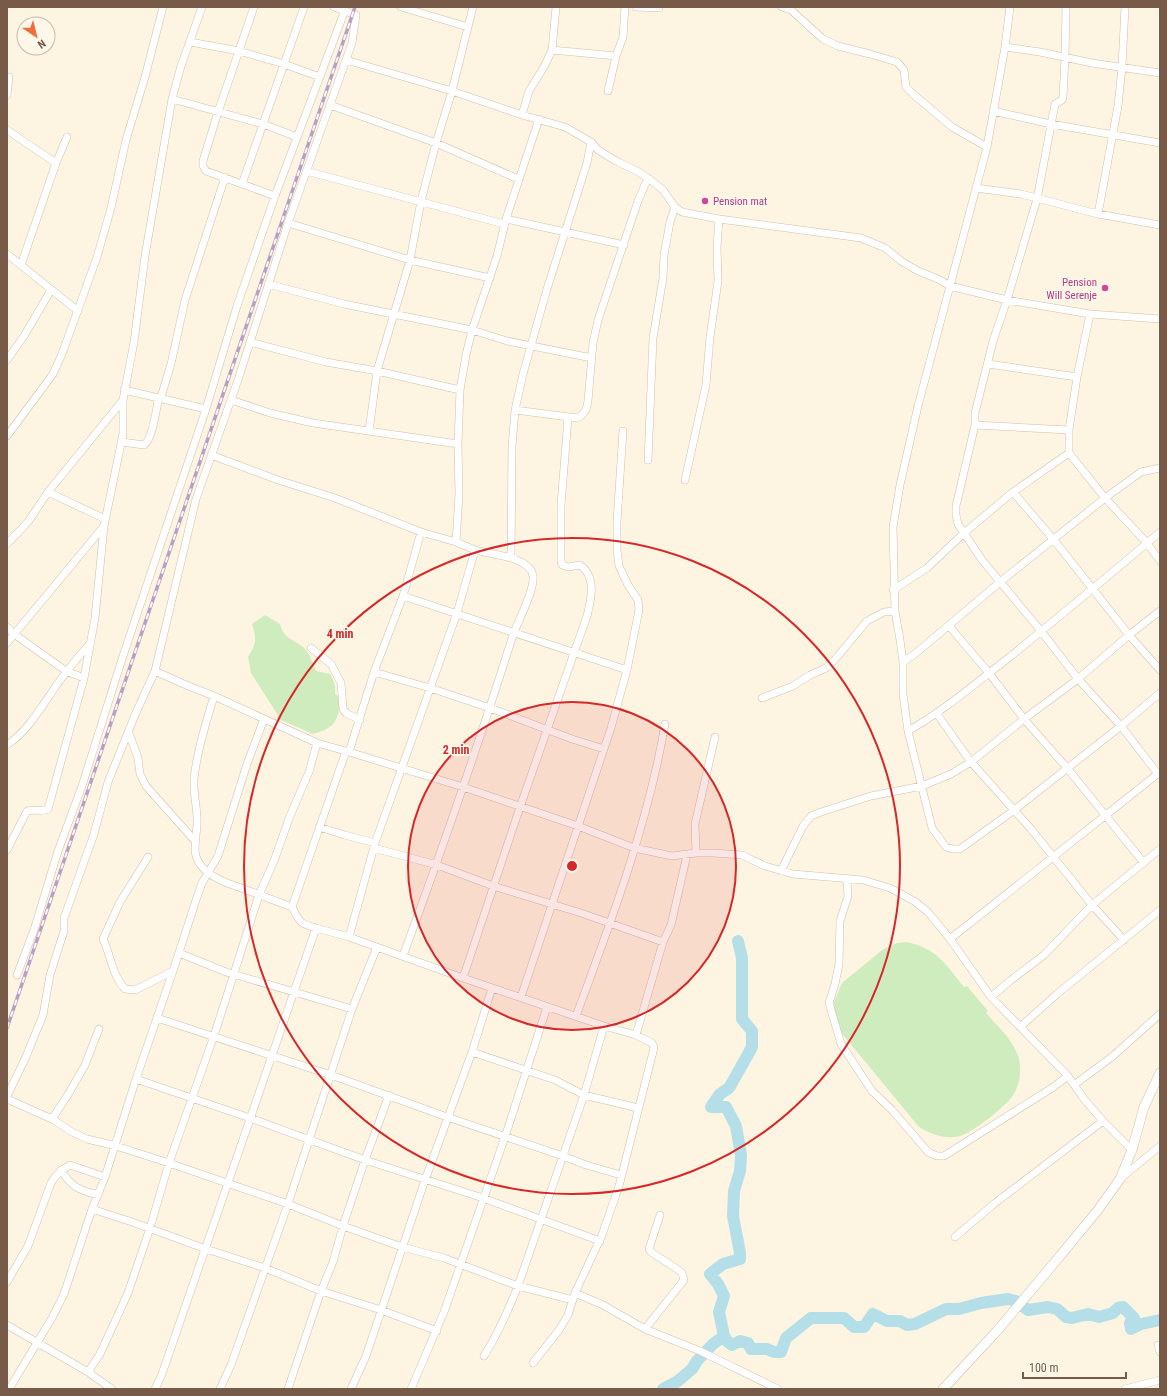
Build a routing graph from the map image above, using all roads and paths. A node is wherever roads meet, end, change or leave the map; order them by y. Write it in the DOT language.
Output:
graph roads {
  1 [pos="163,7"];
  2 [pos="202,7"];
  3 [pos="254,7"];
  4 [pos="304,7"];
  5 [pos="334,7"];
  6 [pos="358,7"];
  7 [pos="401,7"];
  8 [pos="473,7"];
  9 [pos="556,7"];
  10 [pos="625,7"];
  11 [pos="636,7"];
  12 [pos="782,7"];
  13 [pos="1010,7"];
  14 [pos="1066,7"];
  15 [pos="1125,7"];
  16 [pos="659,8"];
  17 [pos="345,10"];
  18 [pos="356,14"];
  19 [pos="468,27"];
  20 [pos="190,42"];
  21 [pos="1005,47"];
  22 [pos="552,50"];
  23 [pos="239,51"];
  24 [pos="616,56"];
  25 [pos="1065,57"];
  26 [pos="346,60"];
  27 [pos="284,64"];
  28 [pos="1122,67"];
  29 [pos="1160,73"];
  30 [pos="8,77"];
  31 [pos="320,77"];
  32 [pos="452,91"];
  33 [pos="608,91"];
  34 [pos="7,95"];
  35 [pos="172,99"];
  36 [pos="330,105"];
  37 [pos="993,111"];
  38 [pos="218,112"];
  39 [pos="522,115"];
  40 [pos="539,119"];
  41 [pos="263,124"];
  42 [pos="1051,124"];
  43 [pos="7,130"];
  44 [pos="1113,134"];
  45 [pos="297,136"];
  46 [pos="67,137"];
  47 [pos="436,142"];
  48 [pos="591,142"];
  49 [pos="1160,143"];
  50 [pos="987,147"];
  51 [pos="56,163"];
  52 [pos="306,171"];
  53 [pos="224,177"];
  54 [pos="648,178"];
  55 [pos="518,179"];
  56 [pos="242,184"];
  57 [pos="976,188"];
  58 [pos="274,196"];
  59 [pos="1037,199"];
  60 [pos="421,202"];
  61 [pos="675,207"];
  62 [pos="1098,214"];
  63 [pos="719,219"];
  64 [pos="505,222"];
  65 [pos="288,223"];
  66 [pos="1160,225"];
  67 [pos="565,232"];
  68 [pos="624,245"];
  69 [pos="7,254"];
  70 [pos="410,260"];
  71 [pos="21,265"];
  72 [pos="490,278"];
  73 [pos="268,284"];
  74 [pos="950,286"];
  75 [pos="51,290"];
  76 [pos="1007,300"];
  77 [pos="78,311"];
  78 [pos="393,314"];
  79 [pos="1090,314"];
  80 [pos="1160,319"];
  81 [pos="472,330"];
  82 [pos="250,342"];
  83 [pos="531,345"];
  84 [pos="592,358"];
  85 [pos="7,360"];
  86 [pos="988,364"];
  87 [pos="377,371"];
  88 [pos="1077,377"];
  89 [pos="124,390"];
  90 [pos="460,390"];
  91 [pos="160,397"];
  92 [pos="123,400"];
  93 [pos="231,400"];
  94 [pos="206,408"];
  95 [pos="515,410"];
  96 [pos="568,418"];
  97 [pos="975,425"];
  98 [pos="1069,430"];
  99 [pos="369,431"];
  100 [pos="623,431"];
  101 [pos="7,436"];
  102 [pos="122,442"];
  103 [pos="458,444"];
  104 [pos="1069,453"];
  105 [pos="211,455"];
  106 [pos="648,460"];
  107 [pos="1160,468"];
  108 [pos="685,480"];
  109 [pos="48,492"];
  110 [pos="1014,492"];
  111 [pos="1105,498"];
  112 [pos="105,523"];
  113 [pos="421,532"];
  114 [pos="1160,532"];
  115 [pos="964,533"];
  116 [pos="1054,540"];
  117 [pos="456,542"];
  118 [pos="8,543"];
  119 [pos="1146,543"];
  120 [pos="475,550"];
  121 [pos="511,558"];
  122 [pos="1160,561"];
  123 [pos="1000,582"];
  124 [pos="894,590"];
  125 [pos="1092,590"];
  126 [pos="403,596"];
  127 [pos="895,610"];
  128 [pos="1160,611"];
  129 [pos="457,613"];
  130 [pos="949,626"];
  131 [pos="7,627"];
  132 [pos="1041,631"];
  133 [pos="514,632"];
  134 [pos="14,634"];
  135 [pos="1128,636"];
  136 [pos="91,641"];
  137 [pos="7,643"];
  138 [pos="311,648"];
  139 [pos="574,652"];
  140 [pos="903,662"];
  141 [pos="627,670"];
  142 [pos="1160,670"];
  143 [pos="66,671"];
  144 [pos="155,671"];
  145 [pos="374,672"];
  146 [pos="989,673"];
  147 [pos="84,678"];
  148 [pos="1078,679"];
  149 [pos="430,688"];
  150 [pos="1160,693"];
  151 [pos="214,696"];
  152 [pos="762,698"];
  153 [pos="490,708"];
  154 [pos="937,714"];
  155 [pos="264,719"];
  156 [pos="1024,719"];
  157 [pos="360,720"];
  158 [pos="665,724"];
  159 [pos="1121,726"];
  160 [pos="546,730"];
  161 [pos="908,731"];
  162 [pos="129,733"];
  163 [pos="715,737"];
  164 [pos="317,744"];
  165 [pos="7,745"];
  166 [pos="604,749"];
  167 [pos="348,751"];
  168 [pos="971,762"];
  169 [pos="402,768"];
  170 [pos="1067,768"];
  171 [pos="1159,773"];
  172 [pos="922,786"];
  173 [pos="463,787"];
  174 [pos="520,807"];
  175 [pos="1013,811"];
  176 [pos="1105,815"];
  177 [pos="578,826"];
  178 [pos="320,827"];
  179 [pos="195,841"];
  180 [pos="374,846"];
  181 [pos="634,848"];
  182 [pos="1160,849"];
  183 [pos="7,850"];
  184 [pos="696,853"];
  185 [pos="687,855"];
  186 [pos="148,857"];
  187 [pos="1053,857"];
  188 [pos="1144,863"];
  189 [pos="437,865"];
  190 [pos="782,871"];
  191 [pos="209,873"];
  192 [pos="847,880"];
  193 [pos="493,886"];
  194 [pos="259,895"];
  195 [pos="551,904"];
  196 [pos="1092,905"];
  197 [pos="292,907"];
  198 [pos="1160,910"];
  199 [pos="610,923"];
  200 [pos="316,928"];
  201 [pos="349,937"];
  202 [pos="950,939"];
  203 [pos="1124,940"];
  204 [pos="663,942"];
  205 [pos="377,947"];
  206 [pos="179,952"];
  207 [pos="403,956"];
  208 [pos="173,971"];
  209 [pos="17,975"];
  210 [pos="234,975"];
  211 [pos="463,978"];
  212 [pos="492,988"];
  213 [pos="294,992"];
  214 [pos="521,997"];
  215 [pos="991,997"];
  216 [pos="547,1007"];
  217 [pos="352,1009"];
  218 [pos="1160,1014"];
  219 [pos="576,1016"];
  220 [pos="157,1018"];
  221 [pos="604,1026"];
  222 [pos="1020,1027"];
  223 [pos="99,1029"];
  224 [pos="636,1035"];
  225 [pos="214,1036"];
  226 [pos="472,1052"];
  227 [pos="273,1056"];
  228 [pos="526,1070"];
  229 [pos="1160,1073"];
  230 [pos="331,1075"];
  231 [pos="1068,1076"];
  232 [pos="136,1079"];
  233 [pos="1074,1085"];
  234 [pos="584,1094"];
  235 [pos="389,1095"];
  236 [pos="7,1097"];
  237 [pos="192,1099"];
  238 [pos="638,1108"];
  239 [pos="447,1117"];
  240 [pos="250,1118"];
  241 [pos="52,1119"];
  242 [pos="1103,1121"];
  243 [pos="505,1137"];
  244 [pos="309,1140"];
  245 [pos="116,1146"];
  246 [pos="1160,1146"];
  247 [pos="1132,1150"];
  248 [pos="563,1156"];
  249 [pos="365,1160"];
  250 [pos="169,1163"];
  251 [pos="62,1170"];
  252 [pos="621,1175"];
  253 [pos="105,1177"];
  254 [pos="1120,1179"];
  255 [pos="425,1180"];
  256 [pos="228,1185"];
  257 [pos="98,1195"];
  258 [pos="483,1198"];
  259 [pos="288,1204"];
  260 [pos="92,1209"];
  261 [pos="660,1215"];
  262 [pos="540,1220"];
  263 [pos="343,1226"];
  264 [pos="150,1228"];
  265 [pos="955,1237"];
  266 [pos="600,1241"];
  267 [pos="402,1247"];
  268 [pos="206,1249"];
  269 [pos="461,1265"];
  270 [pos="265,1268"];
  271 [pos="7,1282"];
  272 [pos="518,1286"];
  273 [pos="321,1291"];
  274 [pos="574,1297"];
  275 [pos="381,1310"];
  276 [pos="7,1326"];
  277 [pos="645,1329"];
  278 [pos="437,1331"];
  279 [pos="37,1342"];
  280 [pos="484,1356"];
  281 [pos="533,1363"];
  282 [pos="88,1372"];
  283 [pos="1160,1380"];
  284 [pos="9,1389"];
  285 [pos="112,1389"];
  286 [pos="155,1389"];
  287 [pos="220,1389"];
  288 [pos="288,1389"];
  289 [pos="351,1389"];
  290 [pos="411,1389"];
  291 [pos="778,1389"];
  292 [pos="943,1389"];
  293 [pos="1125,1389"];
  1 -- 77 [label="street"];
  2 -- 20 [label="street"];
  3 -- 23 [label="street"];
  4 -- 27 [label="street"];
  5 -- 17 [label="street"];
  6 -- 18 [label="street"];
  7 -- 19 [label="street"];
  8 -- 19 [label="street"];
  9 -- 22 [label="street"];
  10 -- 24 [label="street"];
  11 -- 16 [label="street"];
  12 -- 50 [label="street"];
  13 -- 21 [label="street"];
  14 -- 25 [label="street"];
  15 -- 28 [label="street"];
  17 -- 18 [label="street"];
  17 -- 31 [label="street"];
  18 -- 26 [label="street"];
  19 -- 32 [label="street"];
  20 -- 23 [label="street"];
  20 -- 35 [label="street"];
  21 -- 25 [label="street"];
  21 -- 37 [label="street"];
  22 -- 24 [label="street"];
  22 -- 39 [label="street"];
  23 -- 27 [label="street"];
  23 -- 38 [label="street"];
  24 -- 33 [label="street"];
  25 -- 28 [label="street"];
  25 -- 42 [label="street"];
  26 -- 32 [label="street"];
  26 -- 36 [label="street"];
  27 -- 31 [label="street"];
  27 -- 41 [label="street"];
  28 -- 29 [label="street"];
  28 -- 44 [label="street"];
  30 -- 34 [label="street"];
  31 -- 45 [label="street"];
  32 -- 39 [label="street"];
  32 -- 47 [label="street"];
  35 -- 38 [label="street"];
  35 -- 89 [label="street"];
  36 -- 47 [label="street"];
  36 -- 52 [label="street"];
  37 -- 42 [label="street"];
  37 -- 50 [label="street"];
  38 -- 41 [label="street"];
  38 -- 53 [label="street"];
  39 -- 40 [label="street"];
  40 -- 48 [label="street"];
  40 -- 55 [label="street"];
  41 -- 45 [label="street"];
  41 -- 56 [label="street"];
  42 -- 44 [label="street"];
  42 -- 59 [label="street"];
  43 -- 51 [label="street"];
  44 -- 49 [label="street"];
  44 -- 62 [label="street"];
  45 -- 58 [label="street"];
  46 -- 51 [label="street"];
  47 -- 55 [label="street"];
  47 -- 60 [label="street"];
  48 -- 54 [label="street"];
  48 -- 67 [label="street"];
  50 -- 57 [label="street"];
  51 -- 71 [label="street"];
  52 -- 60 [label="street"];
  52 -- 65 [label="street"];
  53 -- 56 [label="street"];
  53 -- 91 [label="street"];
  54 -- 61 [label="street"];
  54 -- 68 [label="street"];
  55 -- 64 [label="street"];
  56 -- 58 [label="street"];
  57 -- 59 [label="street"];
  57 -- 74 [label="street"];
  58 -- 94 [label="street"];
  59 -- 62 [label="street"];
  59 -- 76 [label="street"];
  60 -- 64 [label="street"];
  60 -- 70 [label="street"];
  61 -- 63 [label="street"];
  61 -- 106 [label="street"];
  62 -- 66 [label="street"];
  63 -- 74 [label="street"];
  63 -- 108 [label="street"];
  64 -- 67 [label="street"];
  64 -- 72 [label="street"];
  65 -- 70 [label="street"];
  65 -- 73 [label="street"];
  67 -- 68 [label="street"];
  67 -- 83 [label="street"];
  68 -- 84 [label="street"];
  69 -- 71 [label="street"];
  70 -- 72 [label="street"];
  70 -- 78 [label="street"];
  71 -- 75 [label="street"];
  72 -- 81 [label="street"];
  73 -- 78 [label="street"];
  73 -- 82 [label="street"];
  74 -- 76 [label="street"];
  74 -- 124 [label="street"];
  75 -- 77 [label="street"];
  75 -- 85 [label="street"];
  76 -- 79 [label="street"];
  76 -- 86 [label="street"];
  77 -- 101 [label="street"];
  78 -- 81 [label="street"];
  78 -- 87 [label="street"];
  79 -- 80 [label="street"];
  79 -- 88 [label="street"];
  81 -- 83 [label="street"];
  81 -- 90 [label="street"];
  82 -- 87 [label="street"];
  82 -- 93 [label="street"];
  83 -- 84 [label="street"];
  83 -- 95 [label="street"];
  84 -- 96 [label="street"];
  86 -- 88 [label="street"];
  86 -- 97 [label="street"];
  87 -- 90 [label="street"];
  87 -- 99 [label="street"];
  88 -- 98 [label="street"];
  89 -- 91 [label="street"];
  89 -- 92 [label="street"];
  90 -- 103 [label="street"];
  91 -- 94 [label="street"];
  91 -- 102 [label="street"];
  92 -- 102 [label="street"];
  92 -- 109 [label="street"];
  93 -- 99 [label="street"];
  93 -- 105 [label="street"];
  94 -- 209 [label="street"];
  95 -- 96 [label="street"];
  95 -- 121 [label="street"];
  96 -- 139 [label="street"];
  97 -- 98 [label="street"];
  97 -- 115 [label="street"];
  98 -- 104 [label="street"];
  99 -- 103 [label="street"];
  100 -- 141 [label="street"];
  102 -- 112 [label="street"];
  103 -- 117 [label="street"];
  104 -- 110 [label="street"];
  104 -- 111 [label="street"];
  105 -- 113 [label="street"];
  105 -- 144 [label="street"];
  107 -- 111 [label="street"];
  109 -- 112 [label="street"];
  109 -- 118 [label="street"];
  110 -- 115 [label="street"];
  110 -- 116 [label="street"];
  111 -- 116 [label="street"];
  111 -- 119 [label="street"];
  112 -- 134 [label="street"];
  112 -- 136 [label="street"];
  113 -- 117 [label="street"];
  113 -- 126 [label="street"];
  114 -- 119 [label="street"];
  115 -- 123 [label="street"];
  115 -- 124 [label="street"];
  116 -- 123 [label="street"];
  116 -- 125 [label="street"];
  117 -- 120 [label="street"];
  119 -- 122 [label="street"];
  119 -- 125 [label="street"];
  120 -- 121 [label="street"];
  120 -- 129 [label="street"];
  121 -- 133 [label="street"];
  123 -- 130 [label="street"];
  123 -- 132 [label="street"];
  124 -- 127 [label="street"];
  125 -- 132 [label="street"];
  125 -- 135 [label="street"];
  126 -- 129 [label="street"];
  126 -- 145 [label="street"];
  127 -- 140 [label="street"];
  127 -- 152 [label="street"];
  128 -- 135 [label="street"];
  129 -- 133 [label="street"];
  129 -- 149 [label="street"];
  130 -- 140 [label="street"];
  130 -- 146 [label="street"];
  131 -- 134 [label="street"];
  132 -- 146 [label="street"];
  132 -- 148 [label="street"];
  133 -- 139 [label="street"];
  133 -- 153 [label="street"];
  134 -- 137 [label="street"];
  134 -- 143 [label="street"];
  135 -- 142 [label="street"];
  135 -- 148 [label="street"];
  136 -- 143 [label="street"];
  136 -- 147 [label="street"];
  138 -- 157 [label="street"];
  139 -- 141 [label="street"];
  139 -- 160 [label="street"];
  140 -- 161 [label="street"];
  141 -- 166 [label="street"];
  143 -- 147 [label="street"];
  143 -- 165 [label="street"];
  144 -- 151 [label="street"];
  144 -- 162 [label="street"];
  145 -- 149 [label="street"];
  145 -- 157 [label="street"];
  146 -- 154 [label="street"];
  146 -- 156 [label="street"];
  147 -- 183 [label="street"];
  148 -- 156 [label="street"];
  148 -- 159 [label="street"];
  149 -- 153 [label="street"];
  149 -- 169 [label="street"];
  150 -- 159 [label="street"];
  151 -- 155 [label="street"];
  151 -- 179 [label="street"];
  153 -- 160 [label="street"];
  153 -- 173 [label="street"];
  154 -- 161 [label="street"];
  154 -- 168 [label="street"];
  155 -- 164 [label="street"];
  155 -- 191 [label="street"];
  156 -- 168 [label="street"];
  156 -- 170 [label="street"];
  157 -- 167 [label="street"];
  158 -- 181 [label="street"];
  159 -- 170 [label="street"];
  159 -- 171 [label="street"];
  160 -- 166 [label="street"];
  160 -- 174 [label="street"];
  161 -- 172 [label="street"];
  162 -- 179 [label="street"];
  162 -- 236 [label="street"];
  163 -- 184 [label="street"];
  164 -- 167 [label="street"];
  164 -- 194 [label="street"];
  166 -- 177 [label="street"];
  167 -- 169 [label="street"];
  167 -- 178 [label="street"];
  168 -- 172 [label="street"];
  168 -- 175 [label="street"];
  169 -- 173 [label="street"];
  169 -- 180 [label="street"];
  170 -- 175 [label="street"];
  170 -- 176 [label="street"];
  171 -- 176 [label="street"];
  172 -- 175 [label="street"];
  172 -- 190 [label="street"];
  173 -- 174 [label="street"];
  173 -- 189 [label="street"];
  174 -- 177 [label="street"];
  174 -- 193 [label="street"];
  175 -- 187 [label="street"];
  176 -- 187 [label="street"];
  176 -- 188 [label="street"];
  177 -- 181 [label="street"];
  177 -- 195 [label="street"];
  178 -- 180 [label="street"];
  178 -- 197 [label="street"];
  179 -- 191 [label="street"];
  180 -- 189 [label="street"];
  180 -- 201 [label="street"];
  181 -- 185 [label="street"];
  181 -- 199 [label="street"];
  182 -- 188 [label="street"];
  184 -- 185 [label="street"];
  184 -- 190 [label="street"];
  185 -- 204 [label="street"];
  186 -- 208 [label="street"];
  187 -- 196 [label="street"];
  187 -- 202 [label="street"];
  188 -- 196 [label="street"];
  189 -- 193 [label="street"];
  189 -- 207 [label="street"];
  190 -- 192 [label="street"];
  191 -- 194 [label="street"];
  191 -- 206 [label="street"];
  192 -- 202 [label="street"];
  192 -- 231 [label="street"];
  193 -- 195 [label="street"];
  193 -- 211 [label="street"];
  194 -- 197 [label="street"];
  194 -- 210 [label="street"];
  195 -- 199 [label="street"];
  195 -- 214 [label="street"];
  196 -- 203 [label="street"];
  196 -- 215 [label="street"];
  197 -- 200 [label="street"];
  198 -- 203 [label="street"];
  199 -- 204 [label="street"];
  199 -- 219 [label="street"];
  200 -- 201 [label="street"];
  200 -- 213 [label="street"];
  201 -- 205 [label="street"];
  202 -- 215 [label="street"];
  203 -- 222 [label="street"];
  204 -- 224 [label="street"];
  205 -- 207 [label="street"];
  205 -- 217 [label="street"];
  206 -- 208 [label="street"];
  206 -- 210 [label="street"];
  207 -- 211 [label="street"];
  208 -- 220 [label="street"];
  210 -- 213 [label="street"];
  210 -- 225 [label="street"];
  211 -- 212 [label="street"];
  212 -- 214 [label="street"];
  212 -- 226 [label="street"];
  213 -- 217 [label="street"];
  213 -- 227 [label="street"];
  214 -- 216 [label="street"];
  215 -- 222 [label="street"];
  216 -- 219 [label="street"];
  216 -- 228 [label="street"];
  217 -- 230 [label="street"];
  218 -- 233 [label="street"];
  219 -- 221 [label="street"];
  220 -- 225 [label="street"];
  220 -- 232 [label="street"];
  221 -- 224 [label="street"];
  221 -- 234 [label="street"];
  222 -- 231 [label="street"];
  223 -- 241 [label="street"];
  224 -- 238 [label="street"];
  225 -- 227 [label="street"];
  225 -- 237 [label="street"];
  226 -- 228 [label="street"];
  226 -- 239 [label="street"];
  227 -- 230 [label="street"];
  227 -- 240 [label="street"];
  228 -- 234 [label="street"];
  228 -- 243 [label="street"];
  229 -- 247 [label="street"];
  230 -- 235 [label="street"];
  230 -- 244 [label="street"];
  231 -- 233 [label="street"];
  232 -- 237 [label="street"];
  232 -- 245 [label="street"];
  233 -- 242 [label="street"];
  234 -- 238 [label="street"];
  234 -- 248 [label="street"];
  235 -- 239 [label="street"];
  235 -- 249 [label="street"];
  236 -- 241 [label="street"];
  237 -- 240 [label="street"];
  237 -- 250 [label="street"];
  238 -- 252 [label="street"];
  239 -- 243 [label="street"];
  239 -- 255 [label="street"];
  240 -- 244 [label="street"];
  240 -- 256 [label="street"];
  241 -- 245 [label="street"];
  242 -- 247 [label="street"];
  242 -- 265 [label="street"];
  243 -- 248 [label="street"];
  243 -- 258 [label="street"];
  244 -- 249 [label="street"];
  244 -- 259 [label="street"];
  245 -- 250 [label="street"];
  245 -- 253 [label="street"];
  246 -- 254 [label="street"];
  247 -- 254 [label="street"];
  248 -- 252 [label="street"];
  248 -- 262 [label="street"];
  249 -- 255 [label="street"];
  249 -- 263 [label="street"];
  250 -- 256 [label="street"];
  250 -- 264 [label="street"];
  251 -- 253 [label="street"];
  251 -- 257 [label="street"];
  251 -- 271 [label="street"];
  252 -- 266 [label="street"];
  253 -- 257 [label="street"];
  254 -- 292 [label="street"];
  255 -- 258 [label="street"];
  255 -- 267 [label="street"];
  256 -- 259 [label="street"];
  256 -- 268 [label="street"];
  257 -- 260 [label="street"];
  258 -- 262 [label="street"];
  258 -- 269 [label="street"];
  259 -- 263 [label="street"];
  259 -- 270 [label="street"];
  260 -- 264 [label="street"];
  260 -- 279 [label="street"];
  261 -- 277 [label="street"];
  262 -- 266 [label="street"];
  262 -- 272 [label="street"];
  263 -- 267 [label="street"];
  263 -- 273 [label="street"];
  264 -- 268 [label="street"];
  264 -- 282 [label="street"];
  266 -- 274 [label="street"];
  267 -- 269 [label="street"];
  267 -- 275 [label="street"];
  268 -- 270 [label="street"];
  268 -- 286 [label="street"];
  269 -- 272 [label="street"];
  269 -- 278 [label="street"];
  270 -- 273 [label="street"];
  270 -- 287 [label="street"];
  272 -- 274 [label="street"];
  272 -- 280 [label="street"];
  273 -- 275 [label="street"];
  273 -- 288 [label="street"];
  274 -- 277 [label="street"];
  274 -- 281 [label="street"];
  275 -- 278 [label="street"];
  275 -- 289 [label="street"];
  276 -- 279 [label="street"];
  277 -- 291 [label="street"];
  278 -- 290 [label="street"];
  279 -- 282 [label="street"];
  279 -- 284 [label="street"];
  282 -- 285 [label="street"];
  283 -- 293 [label="street"];
}
